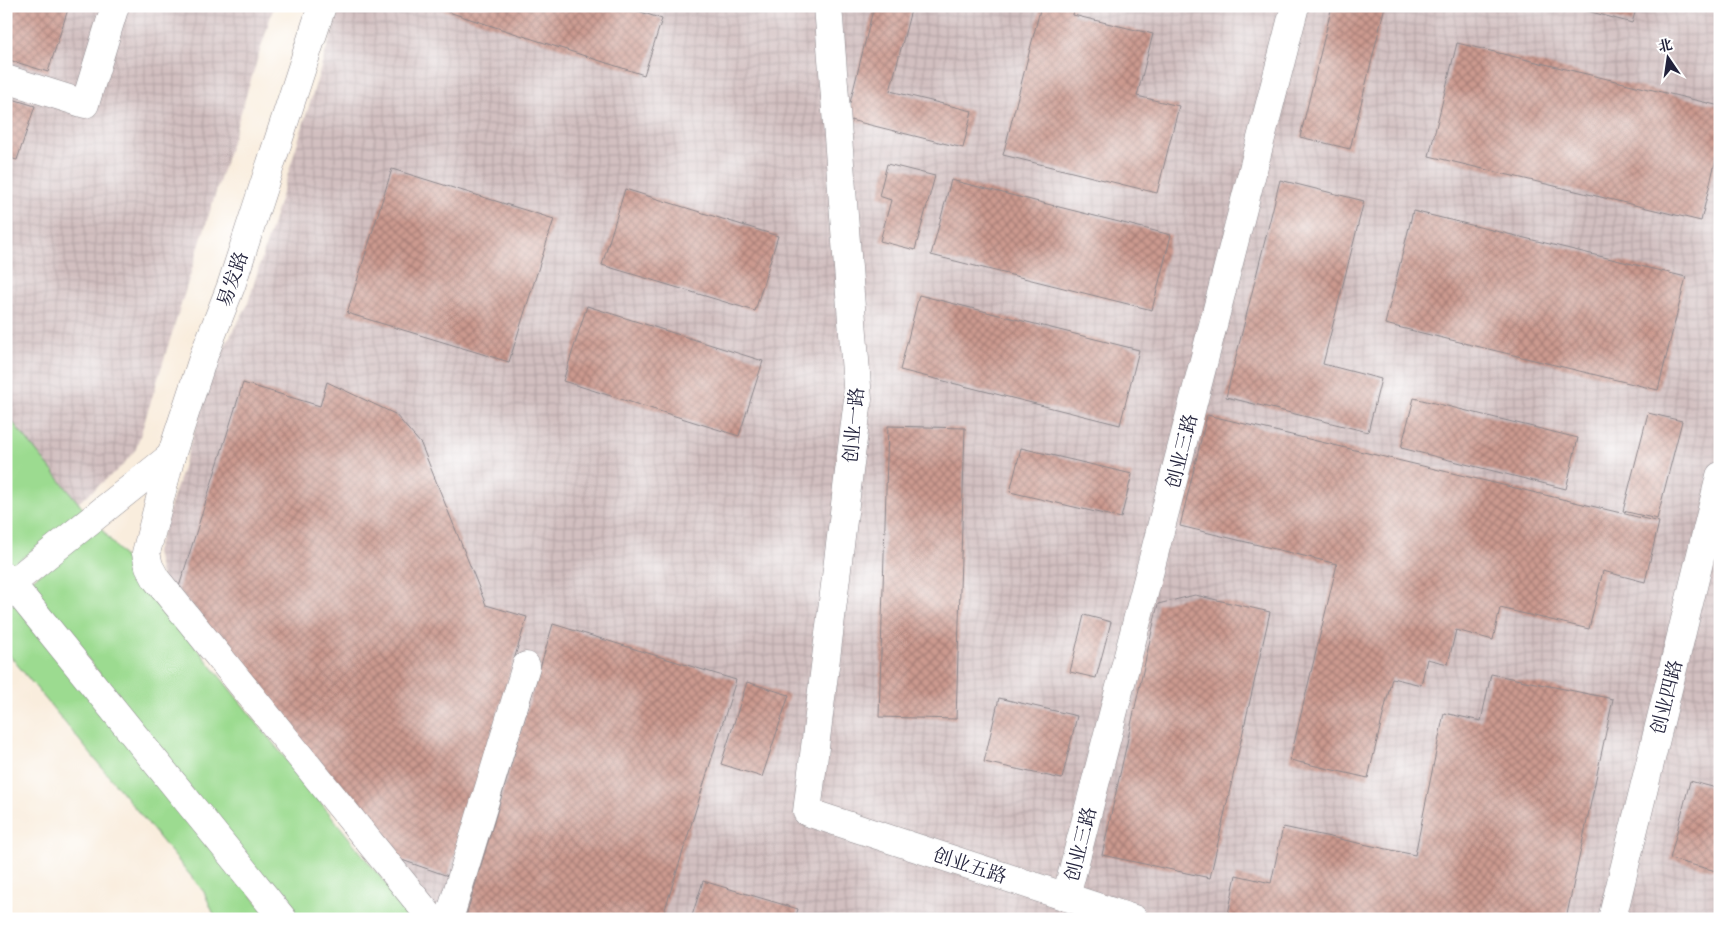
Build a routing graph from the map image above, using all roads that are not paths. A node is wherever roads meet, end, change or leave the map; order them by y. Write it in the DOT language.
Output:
graph roads {
  1 [pos="116,6"];
  2 [pos="322,6"];
  3 [pos="828,6"];
  4 [pos="1295,6"];
  5 [pos="6,79"];
  6 [pos="171,456"];
  7 [pos="1720,476"];
  8 [pos="8,583"];
  9 [pos="526,666"];
  10 [pos="807,812"];
  11 [pos="1066,897"];
  12 [pos="283,919"];
  13 [pos="432,919"];
  14 [pos="449,919"];
  15 [pos="1134,919"];
  16 [pos="1612,919"];
  1 -- 5 [label="street"];
  2 -- 6 [label="street, 易发路"];
  3 -- 10 [label="street, 创业一路"];
  4 -- 11 [label="street, 创业三路"];
  6 -- 8 [label="street"];
  6 -- 13 [label="street, 易发路"];
  7 -- 16 [label="street, 创业四路"];
  8 -- 12 [label="street"];
  9 -- 14 [label="street"];
  10 -- 11 [label="street, 创业五路"];
  11 -- 15 [label="street, 创业五路"];
}
